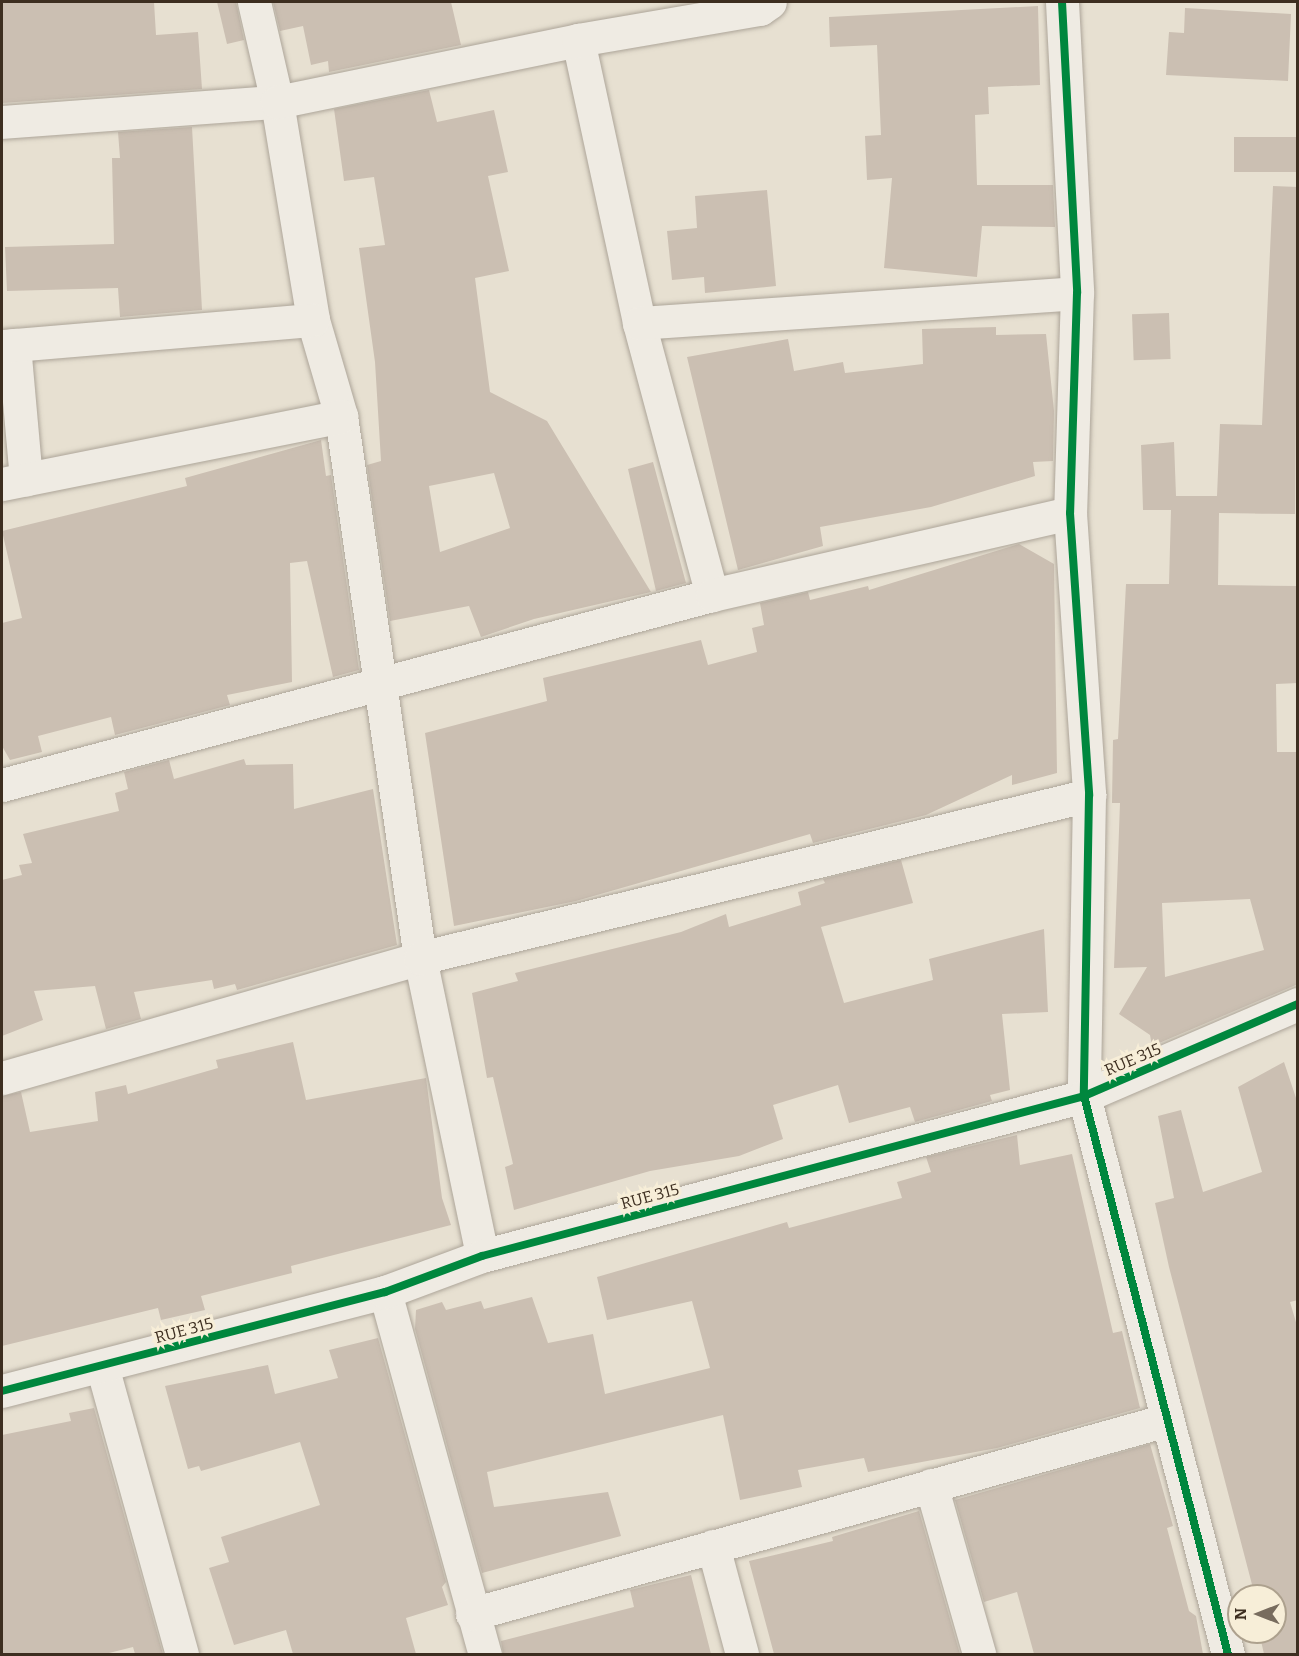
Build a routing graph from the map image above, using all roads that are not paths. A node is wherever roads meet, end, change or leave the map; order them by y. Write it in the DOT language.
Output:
graph roads {
  1 [pos="254,2"];
  2 [pos="770,2"];
  3 [pos="1062,2"];
  4 [pos="578,40"];
  5 [pos="276,102"];
  6 [pos="2,122"];
  7 [pos="1077,293"];
  8 [pos="313,320"];
  9 [pos="639,323"];
  10 [pos="8,346"];
  11 [pos="340,416"];
  12 [pos="14,482"];
  13 [pos="1070,513"];
  14 [pos="712,595"];
  15 [pos="378,681"];
  16 [pos="2,785"];
  17 [pos="1089,795"];
  18 [pos="420,958"];
  19 [pos="1298,1004"];
  20 [pos="2,1078"];
  21 [pos="1084,1096"];
  22 [pos="482,1256"];
  23 [pos="385,1292"];
  24 [pos="102,1366"];
  25 [pos="2,1391"];
  26 [pos="1167,1420"];
  27 [pos="931,1485"];
  28 [pos="713,1546"];
  29 [pos="472,1614"];
  30 [pos="182,1654"];
  31 [pos="485,1654"];
  32 [pos="742,1654"];
  33 [pos="979,1654"];
  34 [pos="1228,1654"];
  1 -- 5 [label="street"];
  2 -- 4 [label="street"];
  3 -- 7 [label="street"];
  4 -- 5 [label="street"];
  4 -- 9 [label="street"];
  5 -- 6 [label="street"];
  5 -- 8 [label="street"];
  7 -- 9 [label="street"];
  7 -- 13 [label="street"];
  8 -- 10 [label="street"];
  8 -- 11 [label="street"];
  9 -- 14 [label="street"];
  10 -- 12 [label="street"];
  11 -- 12 [label="street"];
  11 -- 15 [label="street"];
  13 -- 14 [label="street"];
  13 -- 17 [label="street"];
  14 -- 15 [label="street"];
  15 -- 16 [label="street"];
  15 -- 18 [label="street"];
  17 -- 18 [label="street"];
  17 -- 21 [label="street"];
  18 -- 20 [label="street"];
  18 -- 22 [label="street"];
  19 -- 21 [label="street, RUE 315"];
  21 -- 22 [label="street, RUE 315"];
  21 -- 26 [label="street"];
  22 -- 23 [label="street, RUE 315"];
  23 -- 24 [label="street, RUE 315"];
  23 -- 29 [label="street"];
  24 -- 25 [label="street, RUE 315"];
  24 -- 30 [label="street"];
  26 -- 27 [label="street"];
  26 -- 34 [label="street"];
  27 -- 28 [label="street"];
  27 -- 33 [label="street"];
  28 -- 29 [label="street"];
  28 -- 32 [label="street"];
  29 -- 31 [label="street"];
}
